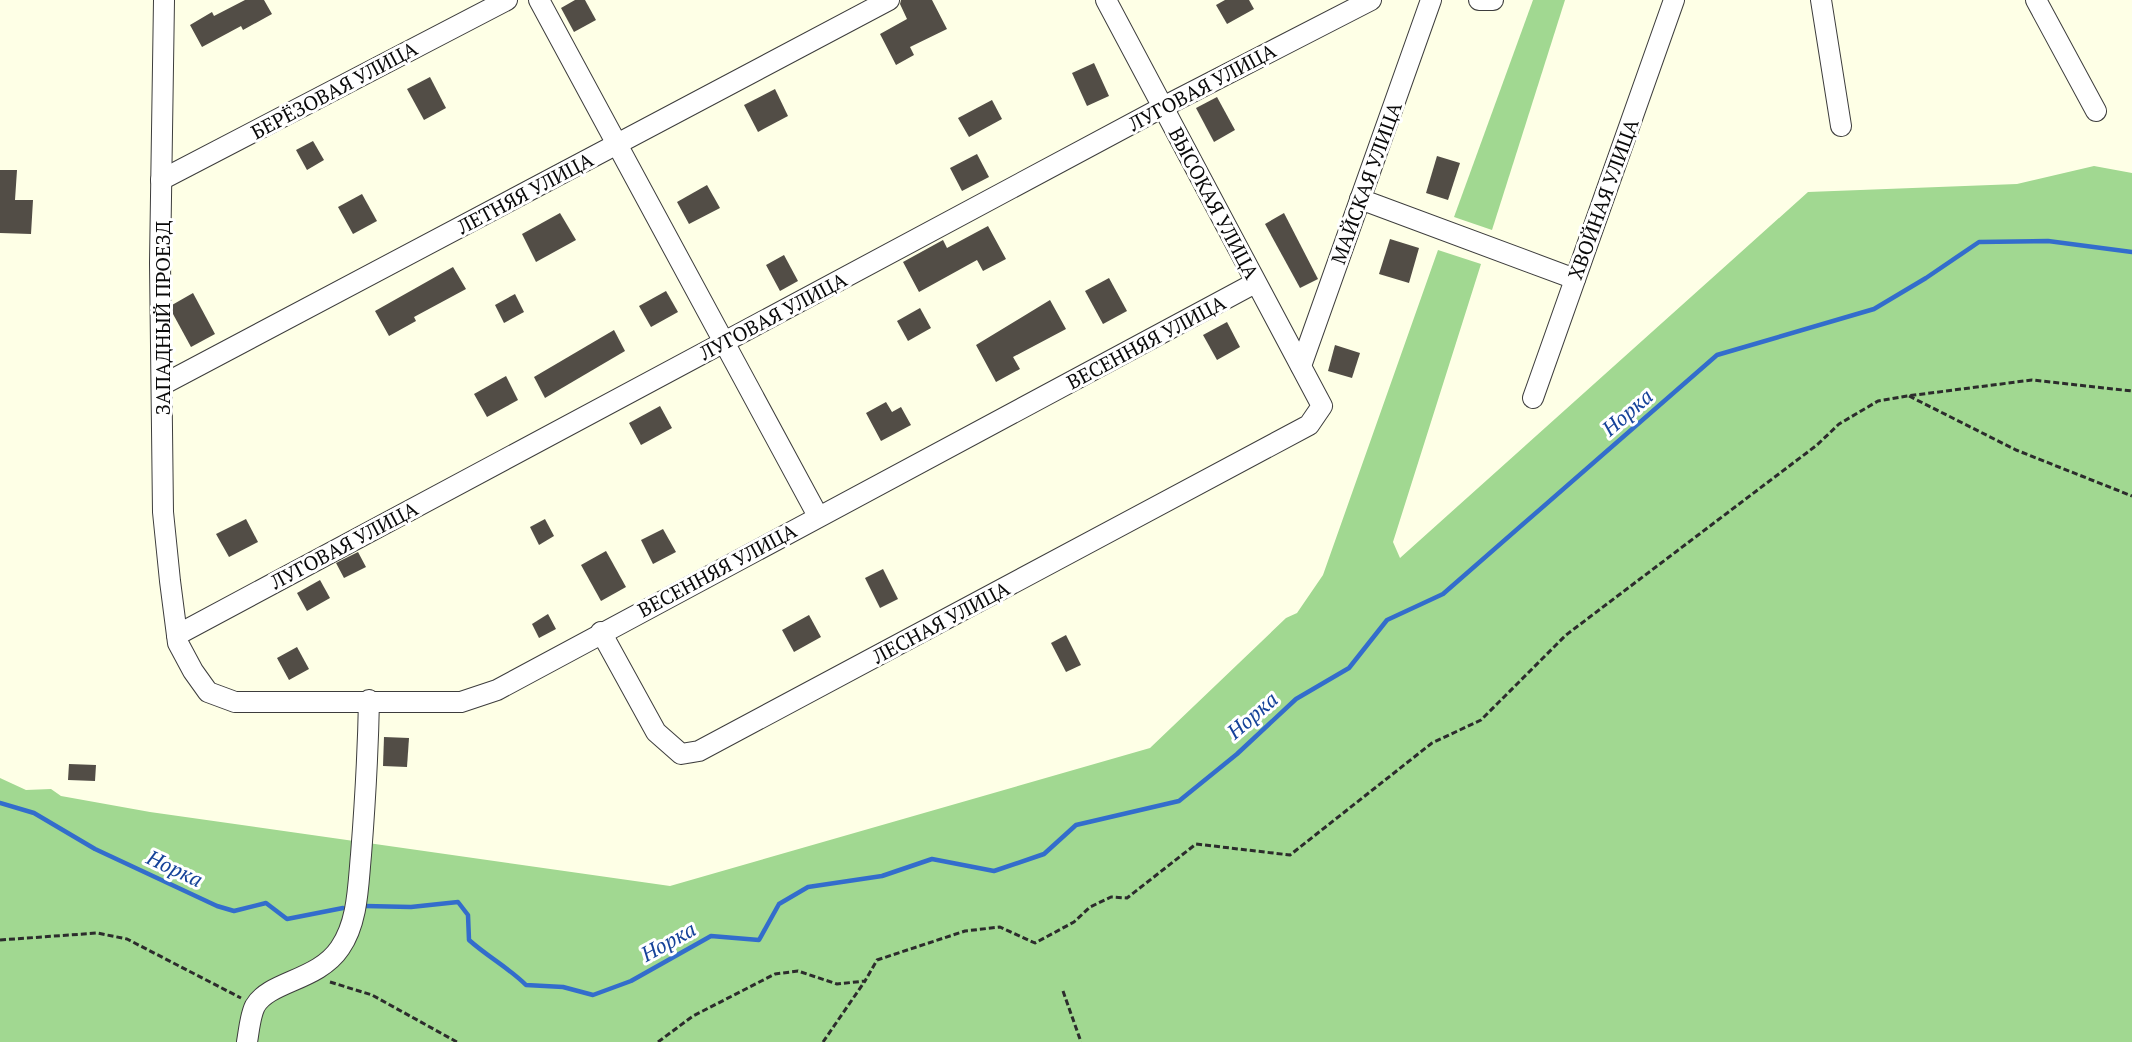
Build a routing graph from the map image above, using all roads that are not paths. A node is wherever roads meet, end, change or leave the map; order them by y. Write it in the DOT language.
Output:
graph roads {
  1 [pos="164,0"];
  2 [pos="507,0"];
  3 [pos="539,0"];
  4 [pos="889,0"];
  5 [pos="1106,0"];
  6 [pos="1371,0"];
  7 [pos="1431,0"];
  8 [pos="1479,0"];
  9 [pos="1493,0"];
  10 [pos="1674,0"];
  11 [pos="1821,0"];
  12 [pos="2036,0"];
  13 [pos="1163,107"];
  14 [pos="2096,111"];
  15 [pos="1841,126"];
  16 [pos="617,144"];
  17 [pos="161,180"];
  18 [pos="1360,199"];
  19 [pos="1575,279"];
  20 [pos="1255,283"];
  21 [pos="724,342"];
  22 [pos="1301,366"];
  23 [pos="162,386"];
  24 [pos="1533,398"];
  25 [pos="1322,406"];
  26 [pos="818,516"];
  27 [pos="601,632"];
  28 [pos="177,634"];
  29 [pos="369,700"];
  30 [pos="247,1042"];
  1 -- 17 [label="street, ЗАПАДНЫЙ ПРОЕЗД"];
  2 -- 17 [label="street, БЕРЁЗОВАЯ УЛИЦА"];
  3 -- 16 [label="street"];
  4 -- 16 [label="street, ЛЕТНЯЯ УЛИЦА"];
  5 -- 13 [label="street, ВЫСОКАЯ УЛИЦА"];
  6 -- 13 [label="street, ЛУГОВАЯ УЛИЦА"];
  7 -- 18 [label="street, МАЙСКАЯ УЛИЦА"];
  8 -- 9 [label="street"];
  10 -- 19 [label="street, ХВОЙНАЯ УЛИЦА"];
  11 -- 15 [label="street"];
  12 -- 14 [label="street"];
  13 -- 20 [label="street, ВЫСОКАЯ УЛИЦА"];
  13 -- 21 [label="street, ЛУГОВАЯ УЛИЦА"];
  16 -- 21 [label="street"];
  16 -- 23 [label="street, ЛЕТНЯЯ УЛИЦА"];
  17 -- 23 [label="street, ЗАПАДНЫЙ ПРОЕЗД"];
  18 -- 19 [label="street"];
  18 -- 22 [label="street, МАЙСКАЯ УЛИЦА"];
  19 -- 24 [label="street, ХВОЙНАЯ УЛИЦА"];
  20 -- 22 [label="street, ВЫСОКАЯ УЛИЦА"];
  20 -- 26 [label="street, ВЕСЕННЯЯ УЛИЦА"];
  21 -- 26 [label="street"];
  21 -- 28 [label="street, ЛУГОВАЯ УЛИЦА"];
  22 -- 25 [label="street, ВЫСОКАЯ УЛИЦА"];
  23 -- 28 [label="street, ЗАПАДНЫЙ ПРОЕЗД"];
  25 -- 27 [label="street, ЛЕСНАЯ УЛИЦА"];
  26 -- 27 [label="street, ВЕСЕННЯЯ УЛИЦА"];
  27 -- 29 [label="street, ВЕСЕННЯЯ УЛИЦА"];
  28 -- 29 [label="street, ВЕСЕННЯЯ УЛИЦА"];
  29 -- 30 [label="street"];
}
